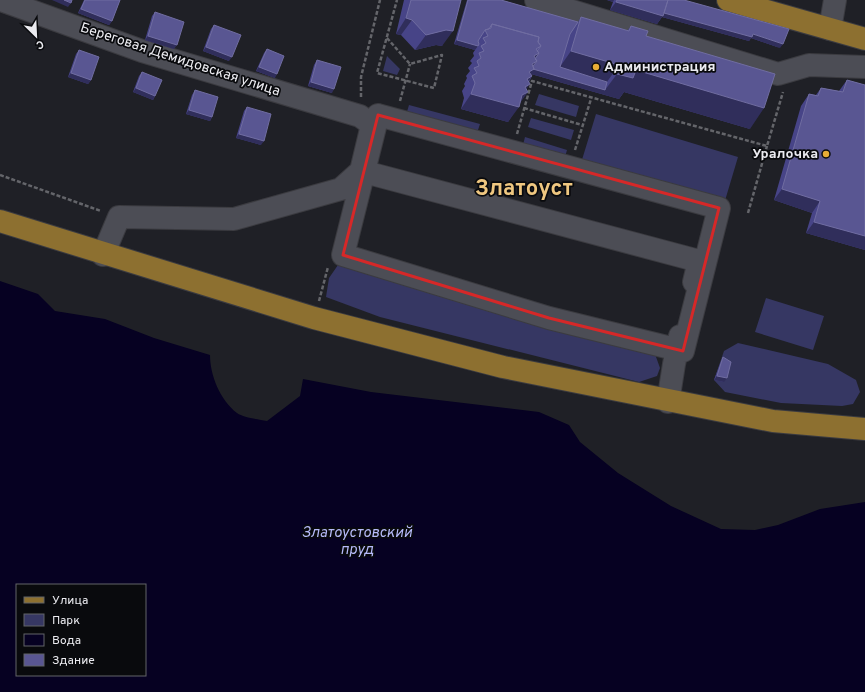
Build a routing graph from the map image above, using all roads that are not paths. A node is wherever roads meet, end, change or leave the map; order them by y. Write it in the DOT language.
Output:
graph roads {
  1 [pos="1,0"];
  2 [pos="536,0"];
  3 [pos="728,0"];
  4 [pos="835,0"];
  5 [pos="830,29"];
  6 [pos="865,39"];
  7 [pos="865,67"];
  8 [pos="363,171"];
  9 [pos="0,221"];
  10 [pos="103,255"];
  11 [pos="677,350"];
  12 [pos="668,402"];
  13 [pos="865,429"];
  1 -- 8 [label="street, Береговая Демидовская улица"];
  2 -- 7 [label="street"];
  3 -- 5 [label="main road"];
  4 -- 5 [label="street"];
  5 -- 6 [label="main road"];
  8 -- 10 [label="street"];
  8 -- 11 [label="street"];
  8 -- 11 [label="street"];
  8 -- 11 [label="street"];
  9 -- 10 [label="main road"];
  10 -- 12 [label="main road"];
  11 -- 12 [label="street"];
  12 -- 13 [label="main road"];
}
